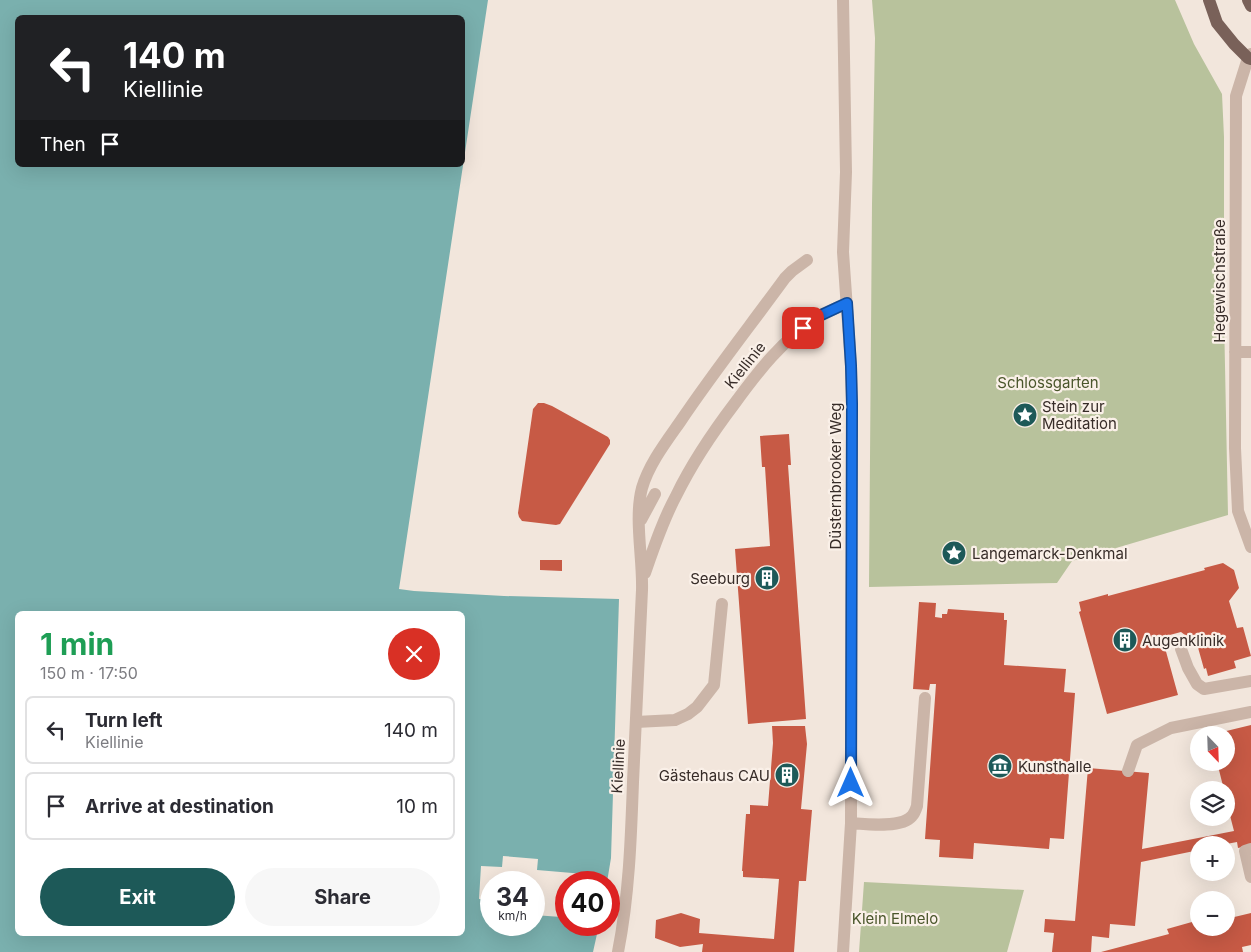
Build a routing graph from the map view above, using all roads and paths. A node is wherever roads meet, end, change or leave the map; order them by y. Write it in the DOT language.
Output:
graph roads {
  1 [pos="843,0"];
  2 [pos="1209,0"];
  3 [pos="1248,0"];
  4 [pos="1251,6"];
  5 [pos="1250,57"];
  6 [pos="807,260"];
  7 [pos="847,303"];
  8 [pos="1235,352"];
  9 [pos="1251,352"];
  10 [pos="655,494"];
  11 [pos="639,525"];
  12 [pos="1251,547"];
  13 [pos="642,580"];
  14 [pos="722,604"];
  15 [pos="1181,649"];
  16 [pos="1251,681"];
  17 [pos="926,698"];
  18 [pos="1251,712"];
  19 [pos="636,722"];
  20 [pos="1128,771"];
  21 [pos="851,823"];
  22 [pos="1251,849"];
  23 [pos="1251,876"];
  24 [pos="618,952"];
  25 [pos="843,952"];
  1 -- 7 [label="street, Düsternbrooker Weg"];
  2 -- 5 [label="main road"];
  3 -- 4 [label="main road"];
  5 -- 8 [label="street, Hegewischstraße"];
  6 -- 11 [label="street, Kiellinie"];
  7 -- 13 [label="street, Kiellinie"];
  7 -- 21 [label="street, Düsternbrooker Weg"];
  8 -- 9 [label="street"];
  8 -- 12 [label="street, Hegewischstraße"];
  10 -- 11 [label="street"];
  11 -- 13 [label="street, Kiellinie"];
  13 -- 19 [label="street, Kiellinie"];
  14 -- 19 [label="street"];
  15 -- 16 [label="street"];
  17 -- 21 [label="street"];
  18 -- 20 [label="street"];
  19 -- 24 [label="street, Kiellinie"];
  21 -- 25 [label="street, Düsternbrooker Weg"];
  22 -- 23 [label="street"];
}
